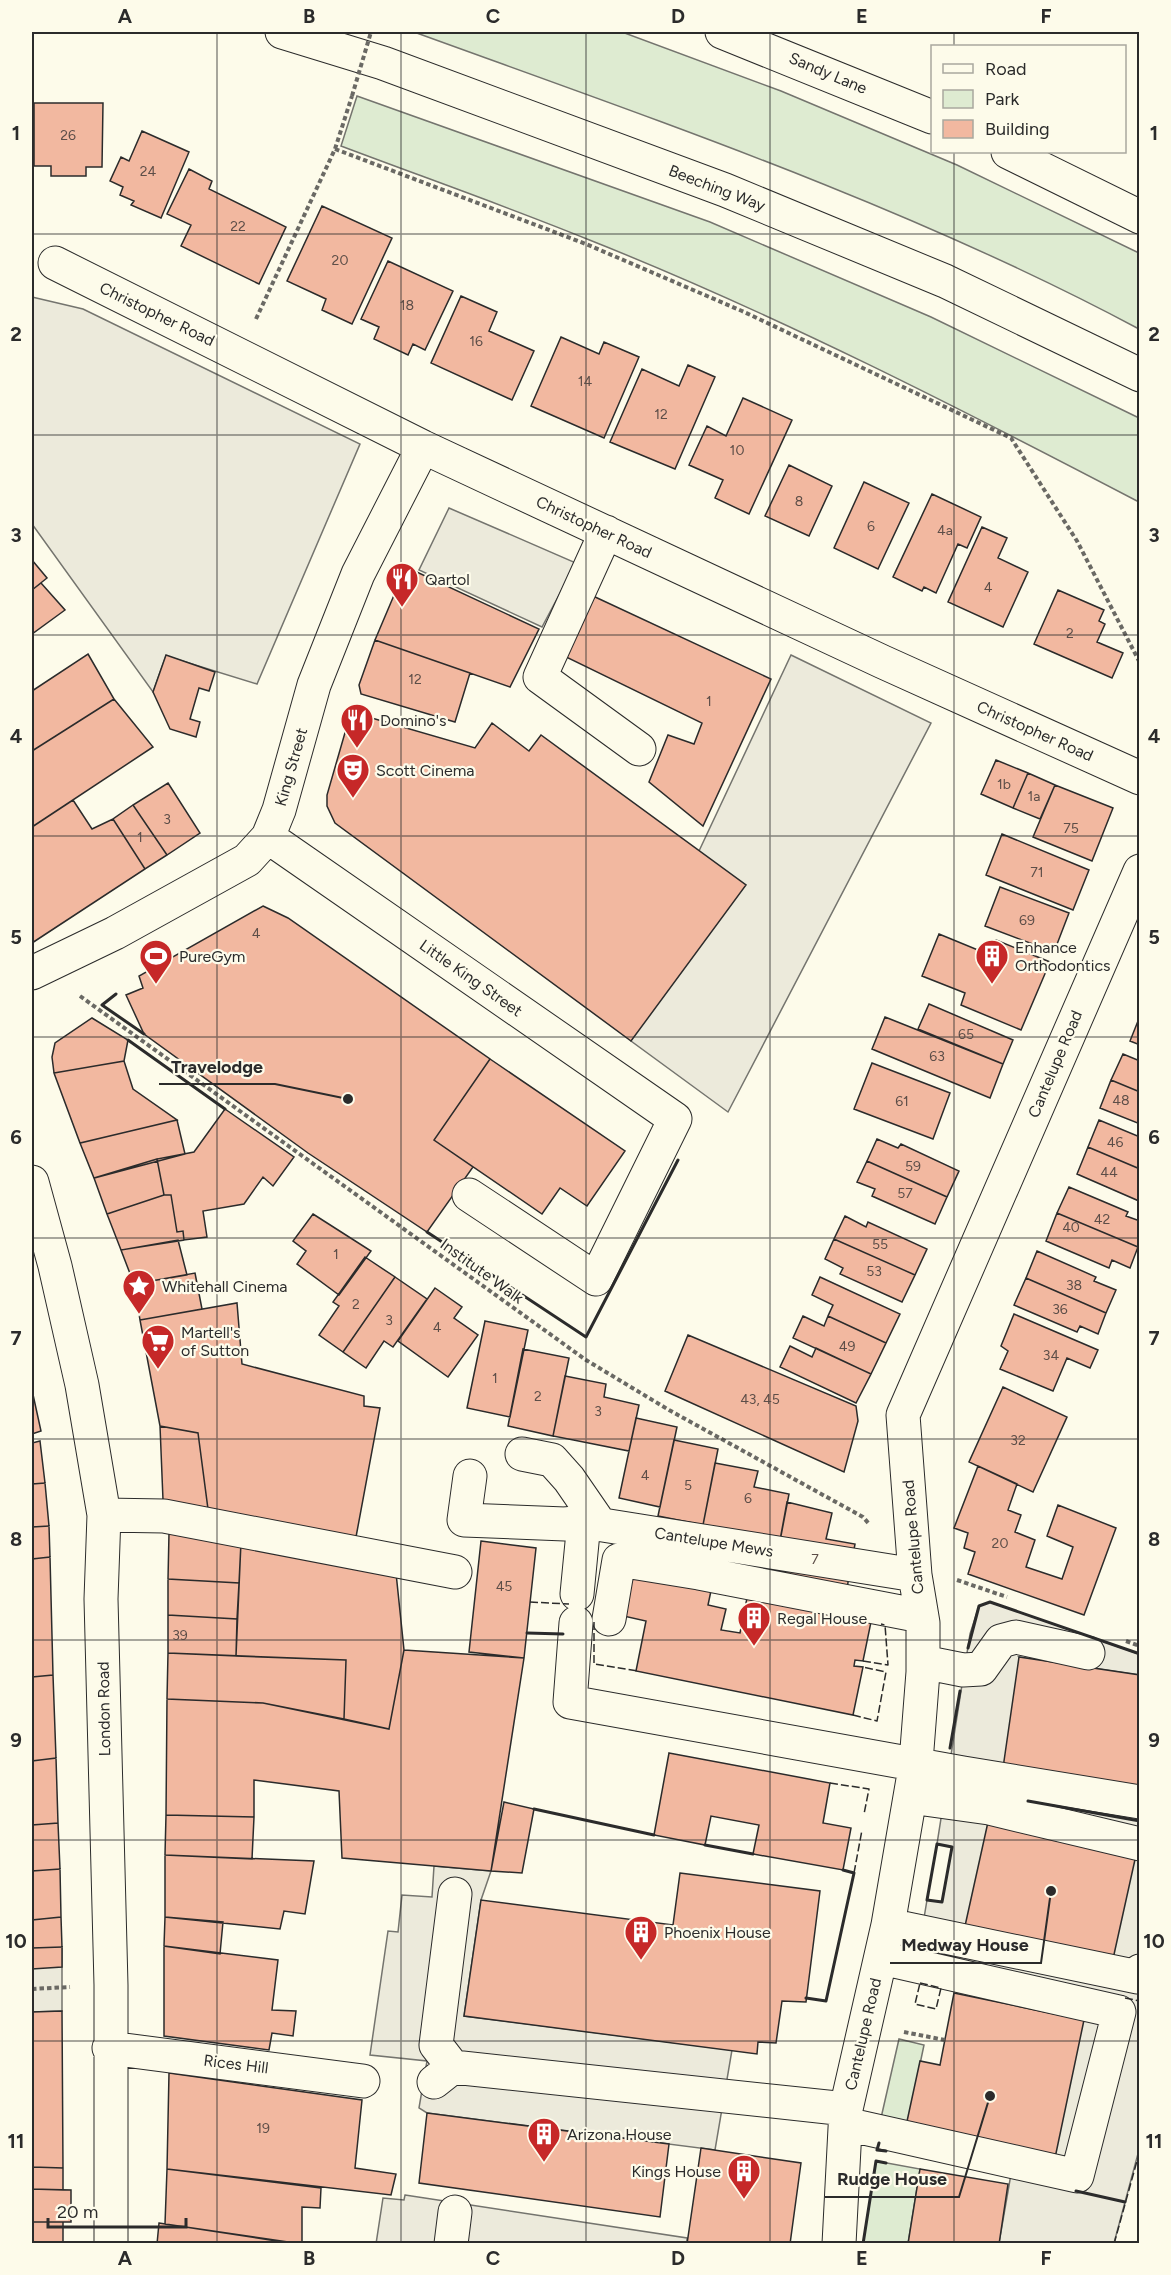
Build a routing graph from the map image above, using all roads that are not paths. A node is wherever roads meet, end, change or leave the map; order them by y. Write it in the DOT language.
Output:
graph roads {
  1 [pos="282,32"];
  2 [pos="722,32"];
  3 [pos="931,116"];
  4 [pos="1010,153"];
  5 [pos="1140,217"];
  6 [pos="55,263"];
  7 [pos="1140,375"];
  8 [pos="423,447"];
  9 [pos="606,532"];
  10 [pos="639,749"];
  11 [pos="1140,778"];
  12 [pos="268,837"];
  13 [pos="1140,871"];
  14 [pos="37,971"];
  15 [pos="32,1182"];
  16 [pos="469,1195"];
  17 [pos="522,1454"];
  18 [pos="470,1476"];
  19 [pos="104,1515"];
  20 [pos="592,1523"];
  21 [pos="455,1572"];
  22 [pos="915,1575"];
  23 [pos="921,1616"];
  24 [pos="609,1619"];
  25 [pos="1088,1653"];
  26 [pos="923,1662"];
  27 [pos="916,1762"];
  28 [pos="910,1797"];
  29 [pos="1140,1802"];
  30 [pos="1140,1844"];
  31 [pos="455,1893"];
  32 [pos="888,1924"];
  33 [pos="881,1958"];
  34 [pos="1140,1971"];
  35 [pos="109,2048"];
  36 [pos="363,2081"];
  37 [pos="846,2117"];
  38 [pos="111,2244"];
  39 [pos="839,2244"];
  1 -- 7 [label="main road, Beeching Way"];
  2 -- 3 [label="main road, Sandy Lane"];
  4 -- 5 [label="main road"];
  6 -- 8 [label="main road, Christopher Road"];
  8 -- 9 [label="main road, Christopher Road"];
  8 -- 12 [label="main road, King Street"];
  9 -- 10 [label="main road"];
  9 -- 11 [label="main road, Christopher Road"];
  12 -- 14 [label="main road, King Street"];
  12 -- 16 [label="main road, Little King Street"];
  13 -- 22 [label="main road, Cantelupe Road"];
  15 -- 19 [label="main road, London Road"];
  17 -- 20 [label="main road"];
  18 -- 20 [label="main road, Cantelupe Mews"];
  19 -- 21 [label="main road"];
  19 -- 35 [label="main road, London Road"];
  20 -- 22 [label="main road, Cantelupe Mews"];
  20 -- 27 [label="main road"];
  22 -- 23 [label="main road, Cantelupe Road"];
  23 -- 24 [label="main road"];
  23 -- 26 [label="main road, Cantelupe Road"];
  25 -- 26 [label="main road"];
  26 -- 27 [label="main road, Cantelupe Road"];
  27 -- 28 [label="main road, Cantelupe Road"];
  27 -- 29 [label="main road"];
  28 -- 30 [label="main road"];
  28 -- 32 [label="main road, Cantelupe Road"];
  31 -- 37 [label="main road"];
  32 -- 33 [label="main road, Cantelupe Road"];
  32 -- 34 [label="main road"];
  33 -- 37 [label="main road, Cantelupe Road"];
  33 -- 37 [label="main road"];
  35 -- 36 [label="main road, Rices Hill"];
  35 -- 38 [label="main road, London Road"];
  37 -- 39 [label="main road, Cantelupe Road"];
}
